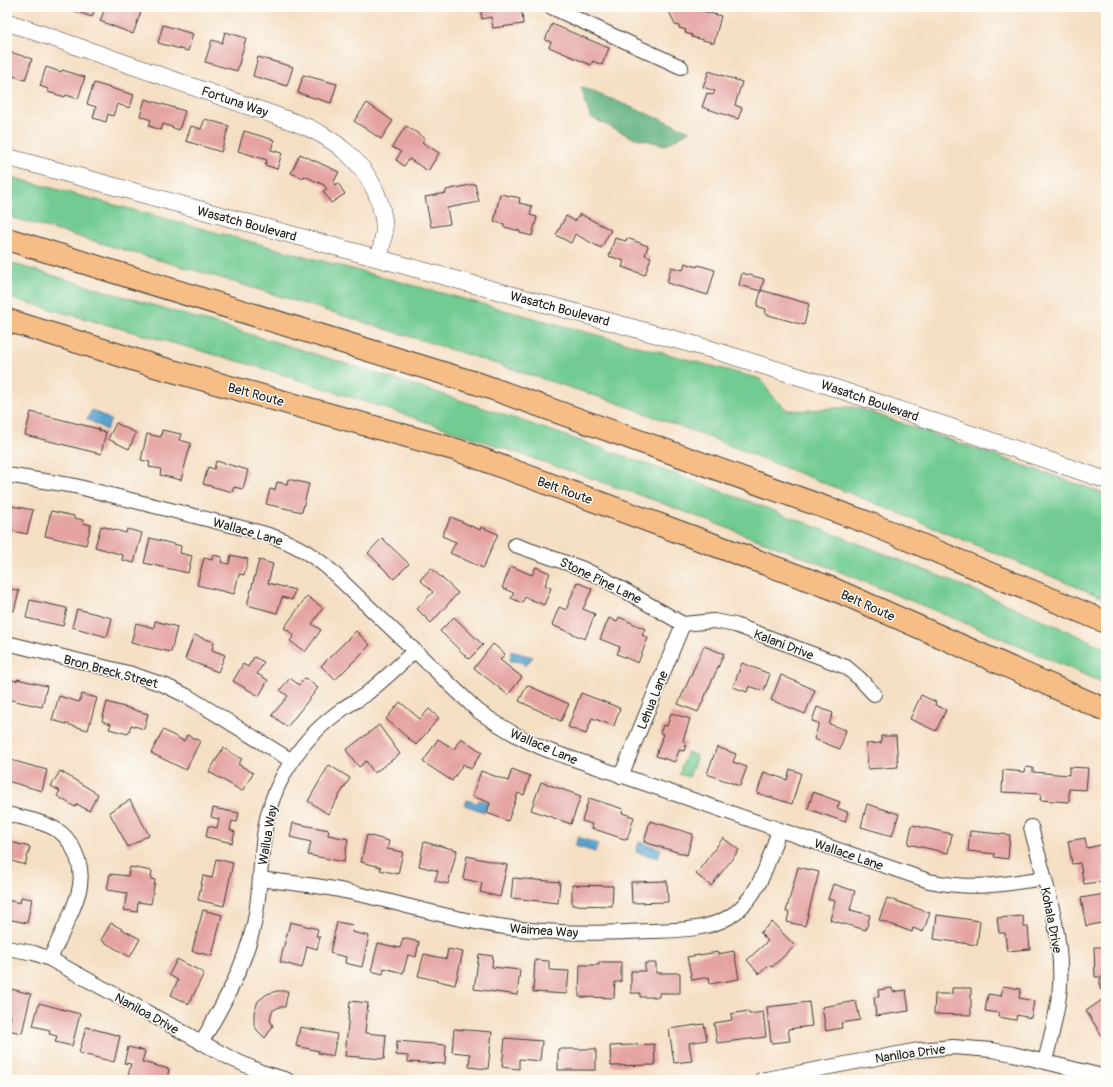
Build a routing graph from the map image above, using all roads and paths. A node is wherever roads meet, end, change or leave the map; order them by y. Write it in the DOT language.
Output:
graph roads {
  1 [pos="551,7"];
  2 [pos="7,22"];
  3 [pos="681,67"];
  4 [pos="7,157"];
  5 [pos="7,239"];
  6 [pos="379,258"];
  7 [pos="7,320"];
  8 [pos="7,475"];
  9 [pos="1106,480"];
  10 [pos="515,545"];
  11 [pos="1106,622"];
  12 [pos="683,624"];
  13 [pos="7,643"];
  14 [pos="414,651"];
  15 [pos="874,694"];
  16 [pos="1106,710"];
  17 [pos="292,761"];
  18 [pos="621,776"];
  19 [pos="7,814"];
  20 [pos="1031,827"];
  21 [pos="778,830"];
  22 [pos="1044,878"];
  23 [pos="260,879"];
  24 [pos="7,948"];
  25 [pos="50,959"];
  26 [pos="201,1043"];
  27 [pos="1045,1062"];
  28 [pos="1106,1077"];
  29 [pos="287,1080"];
  30 [pos="761,1080"];
  1 -- 3 [label="street"];
  2 -- 6 [label="street, Fortuna Way"];
  4 -- 6 [label="street, Wasatch Boulevard"];
  5 -- 11 [label="highway"];
  6 -- 9 [label="street, Wasatch Boulevard"];
  7 -- 16 [label="highway, Belt Route"];
  8 -- 14 [label="street, Wallace Lane"];
  10 -- 12 [label="street, Stone Pine Lane"];
  12 -- 15 [label="street, Kalani Drive"];
  12 -- 18 [label="street, Lehua Lane"];
  13 -- 17 [label="street, Bron Breck Street"];
  14 -- 17 [label="street, Wailua Way"];
  14 -- 18 [label="street, Wallace Lane"];
  17 -- 23 [label="street, Wailua Way"];
  18 -- 21 [label="street, Wallace Lane"];
  19 -- 25 [label="street"];
  20 -- 22 [label="street, Kohala Drive"];
  21 -- 22 [label="street, Wallace Lane"];
  21 -- 23 [label="street, Waimea Way"];
  22 -- 27 [label="street, Kohala Drive"];
  23 -- 26 [label="street, Wailua Way"];
  24 -- 25 [label="street, Naniloa Drive"];
  25 -- 26 [label="street, Naniloa Drive"];
  26 -- 29 [label="street, Naniloa Drive"];
  27 -- 28 [label="street, Naniloa Drive"];
  27 -- 30 [label="street, Naniloa Drive"];
}
